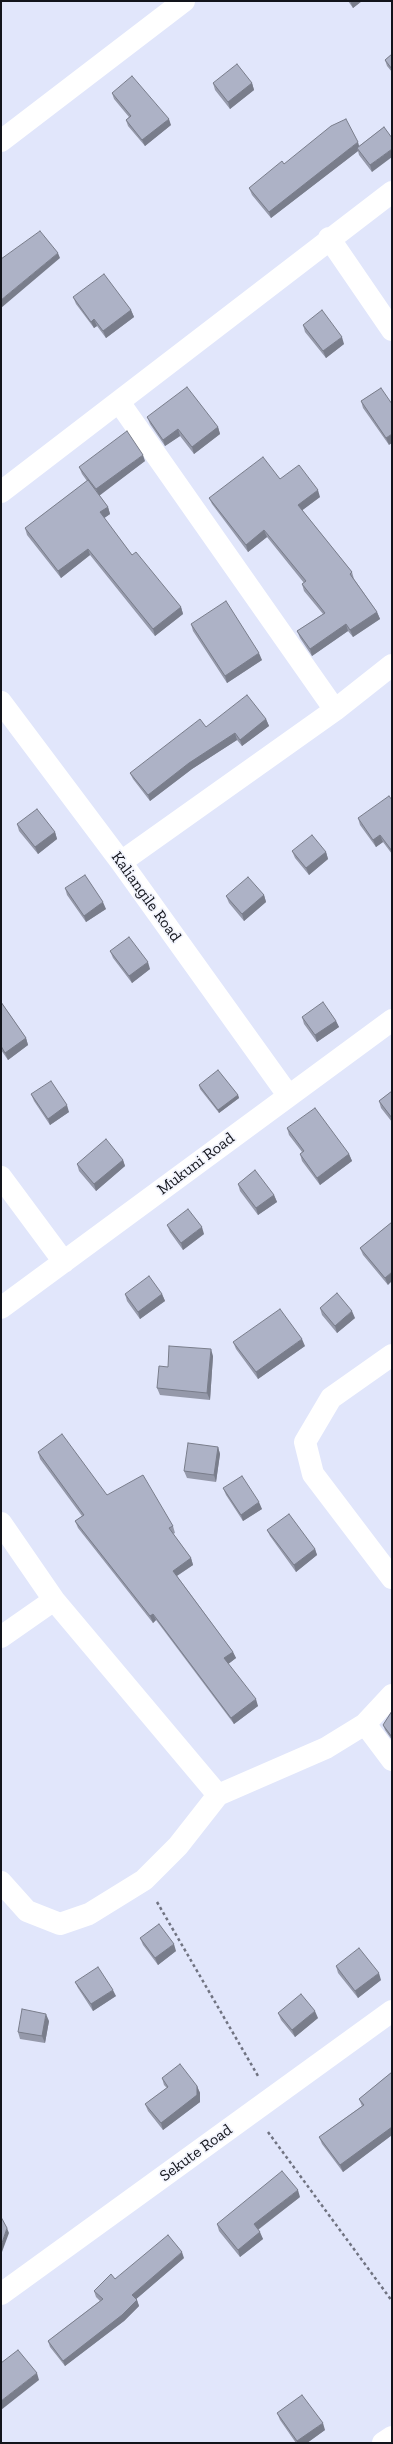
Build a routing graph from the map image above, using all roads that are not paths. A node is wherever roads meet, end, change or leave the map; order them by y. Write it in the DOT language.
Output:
graph roads {
  1 [pos="184,1"];
  2 [pos="1,141"];
  3 [pos="392,192"];
  4 [pos="329,238"];
  5 [pos="392,330"];
  6 [pos="119,402"];
  7 [pos="1,492"];
  8 [pos="392,665"];
  9 [pos="1,702"];
  10 [pos="335,710"];
  11 [pos="121,862"];
  12 [pos="392,1020"];
  13 [pos="288,1095"];
  14 [pos="1,1177"];
  15 [pos="64,1262"];
  16 [pos="1,1308"];
  17 [pos="392,1356"];
  18 [pos="1,1523"];
  19 [pos="392,1578"];
  20 [pos="54,1600"];
  21 [pos="1,1637"];
  22 [pos="392,1695"];
  23 [pos="365,1724"];
  24 [pos="392,1760"];
  25 [pos="218,1796"];
  26 [pos="1,1882"];
  27 [pos="392,2011"];
  28 [pos="1,2294"];
  29 [pos="392,2437"];
  30 [pos="383,2443"];
  1 -- 2 [label="street"];
  3 -- 4 [label="street"];
  4 -- 5 [label="street"];
  4 -- 6 [label="street"];
  6 -- 7 [label="street"];
  6 -- 10 [label="street"];
  8 -- 10 [label="street"];
  9 -- 11 [label="street, Kaliangile Road"];
  10 -- 11 [label="street"];
  11 -- 13 [label="street, Kaliangile Road"];
  12 -- 13 [label="street, Mukuni Road"];
  13 -- 15 [label="street, Mukuni Road"];
  14 -- 15 [label="street"];
  15 -- 16 [label="street, Mukuni Road"];
  17 -- 19 [label="street"];
  18 -- 20 [label="street"];
  20 -- 21 [label="street"];
  20 -- 25 [label="street"];
  22 -- 23 [label="street"];
  23 -- 24 [label="street"];
  23 -- 25 [label="street"];
  25 -- 26 [label="street"];
  27 -- 28 [label="street, Sekute Road"];
  29 -- 30 [label="street"];
}
